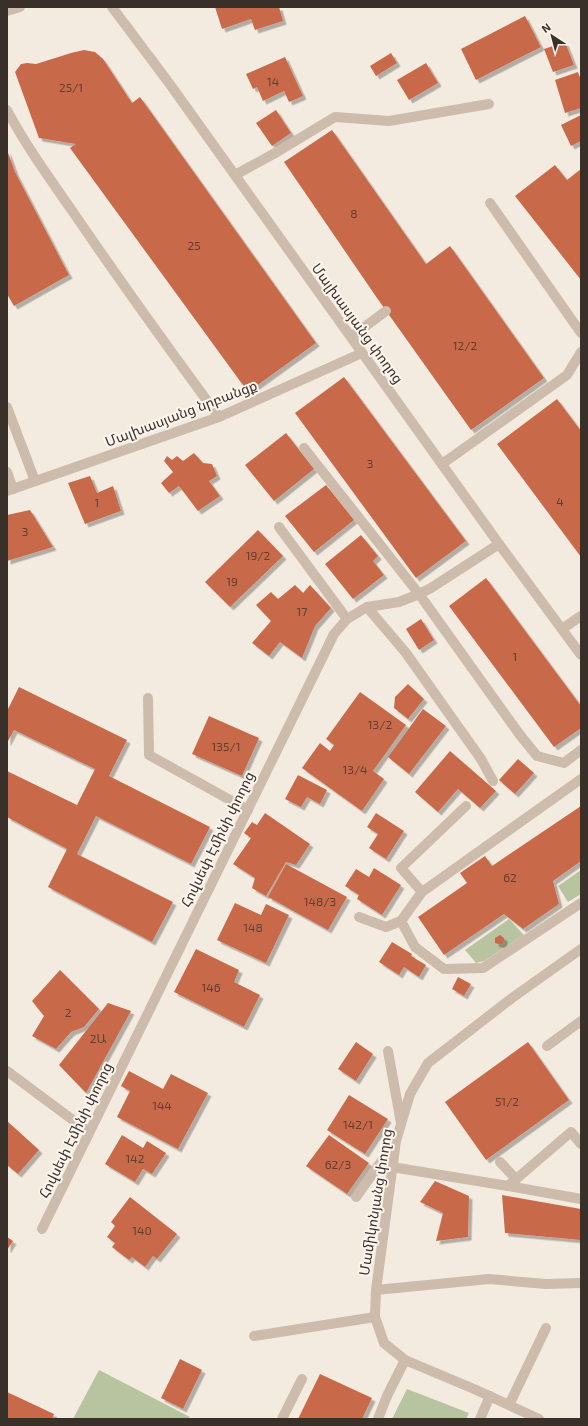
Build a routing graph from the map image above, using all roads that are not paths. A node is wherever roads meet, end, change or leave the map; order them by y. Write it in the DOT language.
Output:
graph roads {
  1 [pos="20,7"];
  2 [pos="112,7"];
  3 [pos="7,11"];
  4 [pos="489,104"];
  5 [pos="7,110"];
  6 [pos="235,175"];
  7 [pos="490,203"];
  8 [pos="386,311"];
  9 [pos="581,333"];
  10 [pos="351,337"];
  11 [pos="581,352"];
  12 [pos="362,353"];
  13 [pos="7,407"];
  14 [pos="219,417"];
  15 [pos="304,448"];
  16 [pos="442,464"];
  17 [pos="7,472"];
  18 [pos="35,481"];
  19 [pos="10,490"];
  20 [pos="279,527"];
  21 [pos="499,544"];
  22 [pos="419,594"];
  23 [pos="367,607"];
  24 [pos="581,616"];
  25 [pos="347,619"];
  26 [pos="562,629"];
  27 [pos="581,655"];
  28 [pos="148,698"];
  29 [pos="581,750"];
  30 [pos="581,779"];
  31 [pos="493,781"];
  32 [pos="466,806"];
  33 [pos="248,810"];
  34 [pos="422,892"];
  35 [pos="581,903"];
  36 [pos="359,917"];
  37 [pos="401,921"];
  38 [pos="581,949"];
  39 [pos="581,1021"];
  40 [pos="548,1046"];
  41 [pos="388,1051"];
  42 [pos="7,1071"];
  43 [pos="401,1123"];
  44 [pos="90,1132"];
  45 [pos="396,1142"];
  46 [pos="581,1144"];
  47 [pos="500,1162"];
  48 [pos="392,1167"];
  49 [pos="516,1179"];
  50 [pos="508,1186"];
  51 [pos="356,1197"];
  52 [pos="581,1199"];
  53 [pos="42,1229"];
  54 [pos="581,1283"];
  55 [pos="376,1290"];
  56 [pos="375,1317"];
  57 [pos="546,1328"];
  58 [pos="254,1336"];
  59 [pos="405,1360"];
  60 [pos="302,1380"];
  61 [pos="490,1396"];
  62 [pos="509,1405"];
  63 [pos="282,1419"];
  64 [pos="378,1419"];
  65 [pos="480,1419"];
  66 [pos="539,1419"];
  1 -- 3 [label="street"];
  2 -- 6 [label="street, Մալխասյանց փողոց"];
  4 -- 6 [label="street"];
  5 -- 14 [label="street"];
  6 -- 10 [label="street, Մալխասյանց փողոց"];
  7 -- 9 [label="street"];
  8 -- 10 [label="street"];
  10 -- 12 [label="street, Մալխասյանց փողոց"];
  11 -- 16 [label="street"];
  12 -- 14 [label="street, Մալխասյանց նրբանցք"];
  12 -- 16 [label="street, Մալխասյանց փողոց"];
  13 -- 18 [label="street"];
  14 -- 18 [label="street, Մալխասյանց նրբանցք"];
  15 -- 22 [label="street"];
  16 -- 21 [label="street, Մալխասյանց փողոց"];
  17 -- 19 [label="street"];
  18 -- 19 [label="street, Մալխասյանց նրբանցք"];
  20 -- 25 [label="street"];
  21 -- 22 [label="street, Հովսեփ Էմինի փողոց"];
  21 -- 26 [label="street, Մալխասյանց փողոց"];
  22 -- 23 [label="street, Հովսեփ Էմինի փողոց"];
  22 -- 29 [label="street"];
  23 -- 25 [label="street, Հովսեփ Էմինի փողոց"];
  23 -- 31 [label="street"];
  24 -- 26 [label="street"];
  25 -- 33 [label="street, Հովսեփ Էմինի փողոց"];
  26 -- 27 [label="street, Մալխասյանց փողոց"];
  28 -- 33 [label="street"];
  30 -- 34 [label="street"];
  32 -- 34 [label="street"];
  33 -- 44 [label="street, Հովսեփ Էմինի փողոց"];
  34 -- 37 [label="street"];
  35 -- 37 [label="street"];
  36 -- 37 [label="street"];
  38 -- 43 [label="street, Մամիկոնյանց փողոց"];
  39 -- 40 [label="street"];
  41 -- 43 [label="street"];
  42 -- 44 [label="street"];
  43 -- 45 [label="street, Մամիկոնյանց փողոց"];
  44 -- 53 [label="street, Հովսեփ Էմինի փողոց"];
  45 -- 48 [label="street, Մամիկոնյանց փողոց"];
  45 -- 51 [label="street"];
  46 -- 49 [label="street"];
  47 -- 49 [label="street"];
  48 -- 50 [label="street"];
  48 -- 55 [label="street, Մամիկոնյանց փողոց"];
  49 -- 50 [label="street"];
  50 -- 52 [label="street"];
  54 -- 55 [label="street"];
  55 -- 56 [label="street, Մամիկոնյանց փողոց"];
  56 -- 58 [label="street"];
  56 -- 59 [label="street, Մամիկոնյանց փողոց"];
  57 -- 62 [label="street"];
  59 -- 61 [label="street, Մամիկոնյանց փողոց"];
  59 -- 64 [label="street"];
  60 -- 63 [label="street"];
  61 -- 62 [label="street, Մամիկոնյանց փողոց"];
  61 -- 65 [label="street"];
  62 -- 66 [label="street, Մամիկոնյանց փողոց"];
}
